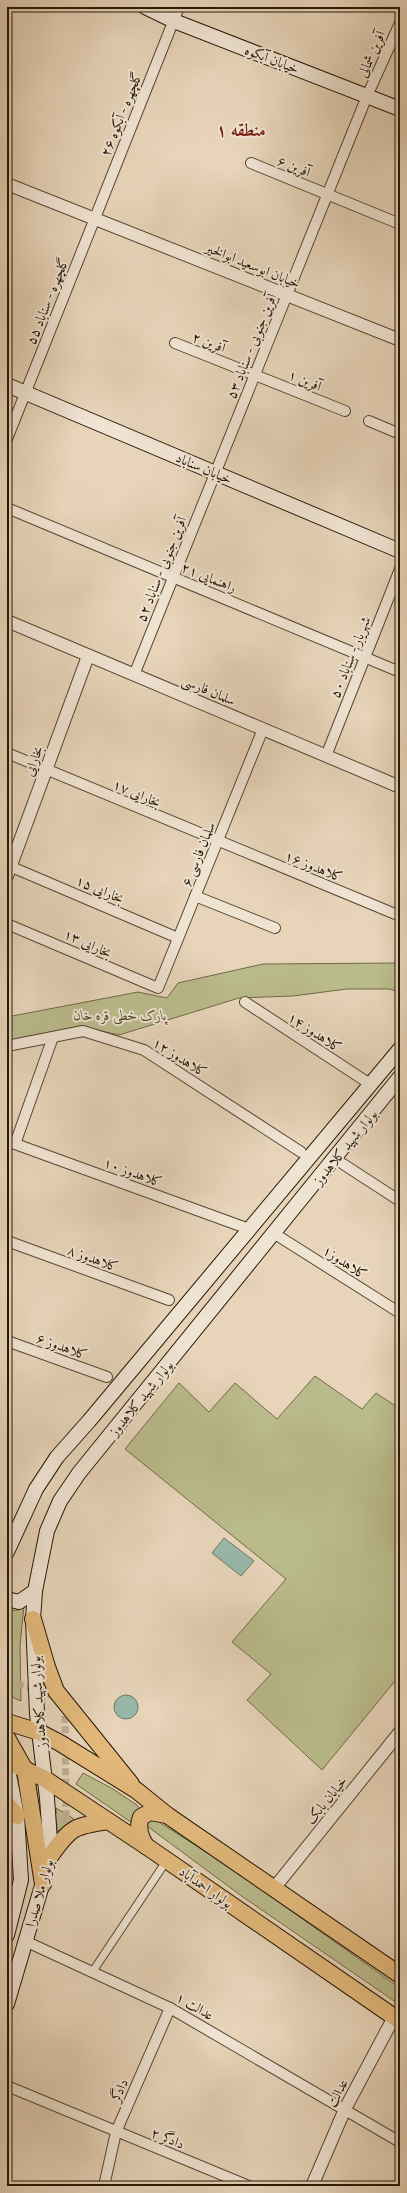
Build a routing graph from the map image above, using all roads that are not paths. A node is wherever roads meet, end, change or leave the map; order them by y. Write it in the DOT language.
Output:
graph roads {
  1 [pos="145,7"];
  2 [pos="179,7"];
  3 [pos="174,20"];
  4 [pos="400,23"];
  5 [pos="367,96"];
  6 [pos="400,109"];
  7 [pos="251,163"];
  8 [pos="7,184"];
  9 [pos="328,195"];
  10 [pos="95,219"];
  11 [pos="400,224"];
  12 [pos="287,295"];
  13 [pos="400,340"];
  14 [pos="175,343"];
  15 [pos="255,375"];
  16 [pos="7,385"];
  17 [pos="25,393"];
  18 [pos="345,411"];
  19 [pos="369,421"];
  20 [pos="400,434"];
  21 [pos="7,439"];
  22 [pos="215,473"];
  23 [pos="7,508"];
  24 [pos="400,551"];
  25 [pos="400,569"];
  26 [pos="173,577"];
  27 [pos="7,621"];
  28 [pos="88,656"];
  29 [pos="365,656"];
  30 [pos="400,672"];
  31 [pos="134,675"];
  32 [pos="264,729"];
  33 [pos="7,753"];
  34 [pos="326,756"];
  35 [pos="46,770"];
  36 [pos="400,787"];
  37 [pos="218,842"];
  38 [pos="8,869"];
  39 [pos="195,896"];
  40 [pos="400,916"];
  41 [pos="7,924"];
  42 [pos="274,928"];
  43 [pos="178,938"];
  44 [pos="158,988"];
  45 [pos="246,1002"];
  46 [pos="53,1037"];
  47 [pos="7,1046"];
  48 [pos="400,1048"];
  49 [pos="400,1077"];
  50 [pos="370,1084"];
  51 [pos="11,1142"];
  52 [pos="301,1152"];
  53 [pos="343,1164"];
  54 [pos="400,1202"];
  55 [pos="249,1230"];
  56 [pos="275,1234"];
  57 [pos="7,1241"];
  58 [pos="169,1300"];
  59 [pos="400,1313"];
  60 [pos="7,1341"];
  61 [pos="107,1378"];
  62 [pos="12,1528"];
  63 [pos="7,1552"];
  64 [pos="35,1591"];
  65 [pos="7,1599"];
  66 [pos="33,1620"];
  67 [pos="7,1722"];
  68 [pos="39,1732"];
  69 [pos="400,1733"];
  70 [pos="7,1738"];
  71 [pos="7,1761"];
  72 [pos="7,1764"];
  73 [pos="25,1770"];
  74 [pos="45,1779"];
  75 [pos="136,1790"];
  76 [pos="7,1804"];
  77 [pos="167,1815"];
  78 [pos="17,1816"];
  79 [pos="108,1821"];
  80 [pos="146,1846"];
  81 [pos="51,1855"];
  82 [pos="167,1860"];
  83 [pos="21,1880"];
  84 [pos="43,1884"];
  85 [pos="274,1887"];
  86 [pos="7,1934"];
  87 [pos="25,1941"];
  88 [pos="93,1971"];
  89 [pos="400,1974"];
  90 [pos="7,2004"];
  91 [pos="170,2008"];
  92 [pos="397,2019"];
  93 [pos="7,2086"];
  94 [pos="345,2109"];
  95 [pos="116,2132"];
  96 [pos="400,2142"];
  97 [pos="104,2186"];
  98 [pos="249,2186"];
  99 [pos="312,2186"];
  1 -- 3 [label="main road, خیابان آبکوه"];
  2 -- 3 [label="street, گلچهره - آبکوه ۲۶"];
  3 -- 5 [label="main road, خیابان آبکوه"];
  3 -- 10 [label="street, گلچهره - آبکوه ۲۶"];
  4 -- 5 [label="street, آفرین شمالی"];
  5 -- 6 [label="main road, خیابان آبکوه"];
  5 -- 9 [label="street, آفرین جنوبی - سناباد ۵۳"];
  7 -- 9 [label="street, آفرین ۶"];
  8 -- 10 [label="street, خیابان ابوسعید ابوالخیر"];
  9 -- 11 [label="street, آفرین ۶"];
  9 -- 12 [label="street, آفرین جنوبی - سناباد ۵۳"];
  10 -- 12 [label="street, خیابان ابوسعید ابوالخیر"];
  10 -- 17 [label="street, گلچهره - سناباد ۵۵"];
  12 -- 13 [label="street, خیابان ابوسعید ابوالخیر"];
  12 -- 15 [label="street, آفرین جنوبی - سناباد ۵۳"];
  14 -- 15 [label="street, آفرین ۲"];
  15 -- 18 [label="street, آفرین ۱"];
  15 -- 22 [label="street, آفرین جنوبی - سناباد ۵۳"];
  16 -- 17 [label="main road, خیابان سناباد"];
  17 -- 21 [label="street, گلچهره - سناباد ۵۵"];
  17 -- 22 [label="main road, خیابان سناباد"];
  19 -- 20 [label="street"];
  22 -- 24 [label="main road, خیابان سناباد"];
  22 -- 26 [label="street, آفرین جنوبی - سناباد ۵۲"];
  23 -- 26 [label="street, راهنمایی ۲۱"];
  25 -- 29 [label="street, شهریار - سناباد ۵۰"];
  26 -- 29 [label="street, راهنمایی ۲۱"];
  26 -- 31 [label="street, آفرین جنوبی - سناباد ۵۲"];
  27 -- 28 [label="street, سلمان فارسی"];
  28 -- 31 [label="street, سلمان فارسی"];
  28 -- 35 [label="street, بخارایی"];
  29 -- 30 [label="street, راهنمایی ۲۱"];
  29 -- 34 [label="street, شهریار - سناباد ۵۰"];
  31 -- 32 [label="street, سلمان فارسی"];
  32 -- 34 [label="street, سلمان فارسی"];
  32 -- 37 [label="street, سلمان فارسی ۶"];
  33 -- 35 [label="street, بخارایی ۱۷"];
  34 -- 36 [label="street, سلمان فارسی"];
  35 -- 37 [label="street, بخارایی ۱۷"];
  35 -- 38 [label="street, بخارایی"];
  37 -- 39 [label="street, سلمان فارسی ۶"];
  37 -- 40 [label="street, کلاهدوز ۱۶"];
  38 -- 43 [label="street, بخارایی ۱۵"];
  39 -- 42 [label="street"];
  39 -- 43 [label="street, سلمان فارسی ۶"];
  41 -- 44 [label="street, بخارایی ۱۳"];
  43 -- 44 [label="street, سلمان فارسی ۶"];
  45 -- 50 [label="street, کلاهدوز ۱۴"];
  46 -- 47 [label="street, کلاهدوز ۱۲"];
  46 -- 51 [label="street"];
  46 -- 52 [label="street, کلاهدوز ۱۲"];
  48 -- 50 [label="main road, بولوار شهید کلاهدوز"];
  49 -- 56 [label="main road, بولوار شهید کلاهدوز"];
  50 -- 55 [label="main road, بولوار شهید کلاهدوز"];
  51 -- 55 [label="street, کلاهدوز ۱۰"];
  53 -- 54 [label="street"];
  55 -- 62 [label="main road, بولوار شهید کلاهدوز"];
  56 -- 59 [label="street, کلاهدوز۱"];
  56 -- 64 [label="main road, بولوار شهید کلاهدوز"];
  57 -- 58 [label="street, کلاهدوز ۸"];
  60 -- 61 [label="street, کلاهدوز ۶"];
  62 -- 63 [label="main road, بولوار شهید کلاهدوز"];
  64 -- 65 [label="main road"];
  64 -- 66 [label="main road, بولوار شهید کلاهدوز"];
  66 -- 68 [label="main road, بولوار شهید کلاهدوز"];
  66 -- 75 [label="main road"];
  67 -- 68 [label="main road"];
  68 -- 74 [label="main road, بولوار شهید کلاهدوز"];
  68 -- 75 [label="main road"];
  69 -- 85 [label="street, خیابان بابک"];
  70 -- 73 [label="main road"];
  71 -- 73 [label="main road, بولوار احمدآباد"];
  72 -- 78 [label="main road, بولوار ملا صدرا"];
  73 -- 74 [label="main road, بولوار احمدآباد"];
  73 -- 84 [label="main road"];
  74 -- 79 [label="main road, بولوار احمدآباد"];
  74 -- 81 [label="main road, بولوار ملا صدرا"];
  75 -- 77 [label="main road"];
  76 -- 78 [label="main road"];
  77 -- 80 [label="main road"];
  77 -- 85 [label="main road"];
  78 -- 83 [label="main road, بولوار ملا صدرا"];
  79 -- 80 [label="main road, بولوار احمدآباد"];
  79 -- 81 [label="main road"];
  80 -- 82 [label="main road, بولوار احمدآباد"];
  81 -- 84 [label="main road, بولوار ملا صدرا"];
  82 -- 88 [label="street"];
  82 -- 92 [label="main road, بولوار احمدآباد"];
  83 -- 84 [label="main road"];
  83 -- 86 [label="main road, بولوار ملا صدرا"];
  84 -- 87 [label="main road, بولوار ملا صدرا"];
  85 -- 89 [label="main road"];
  87 -- 88 [label="street, عدالت ۱"];
  87 -- 90 [label="main road, بولوار ملا صدرا"];
  88 -- 91 [label="street, عدالت ۱"];
  91 -- 94 [label="street, عدالت ۱"];
  91 -- 95 [label="street, دادگر"];
  92 -- 94 [label="street, عدالت"];
  93 -- 95 [label="street, دادگر ۲"];
  94 -- 96 [label="street, عدالت ۱"];
  94 -- 99 [label="street, عدالت"];
  95 -- 97 [label="street, دادگر"];
  95 -- 98 [label="street, دادگر ۲"];
}
